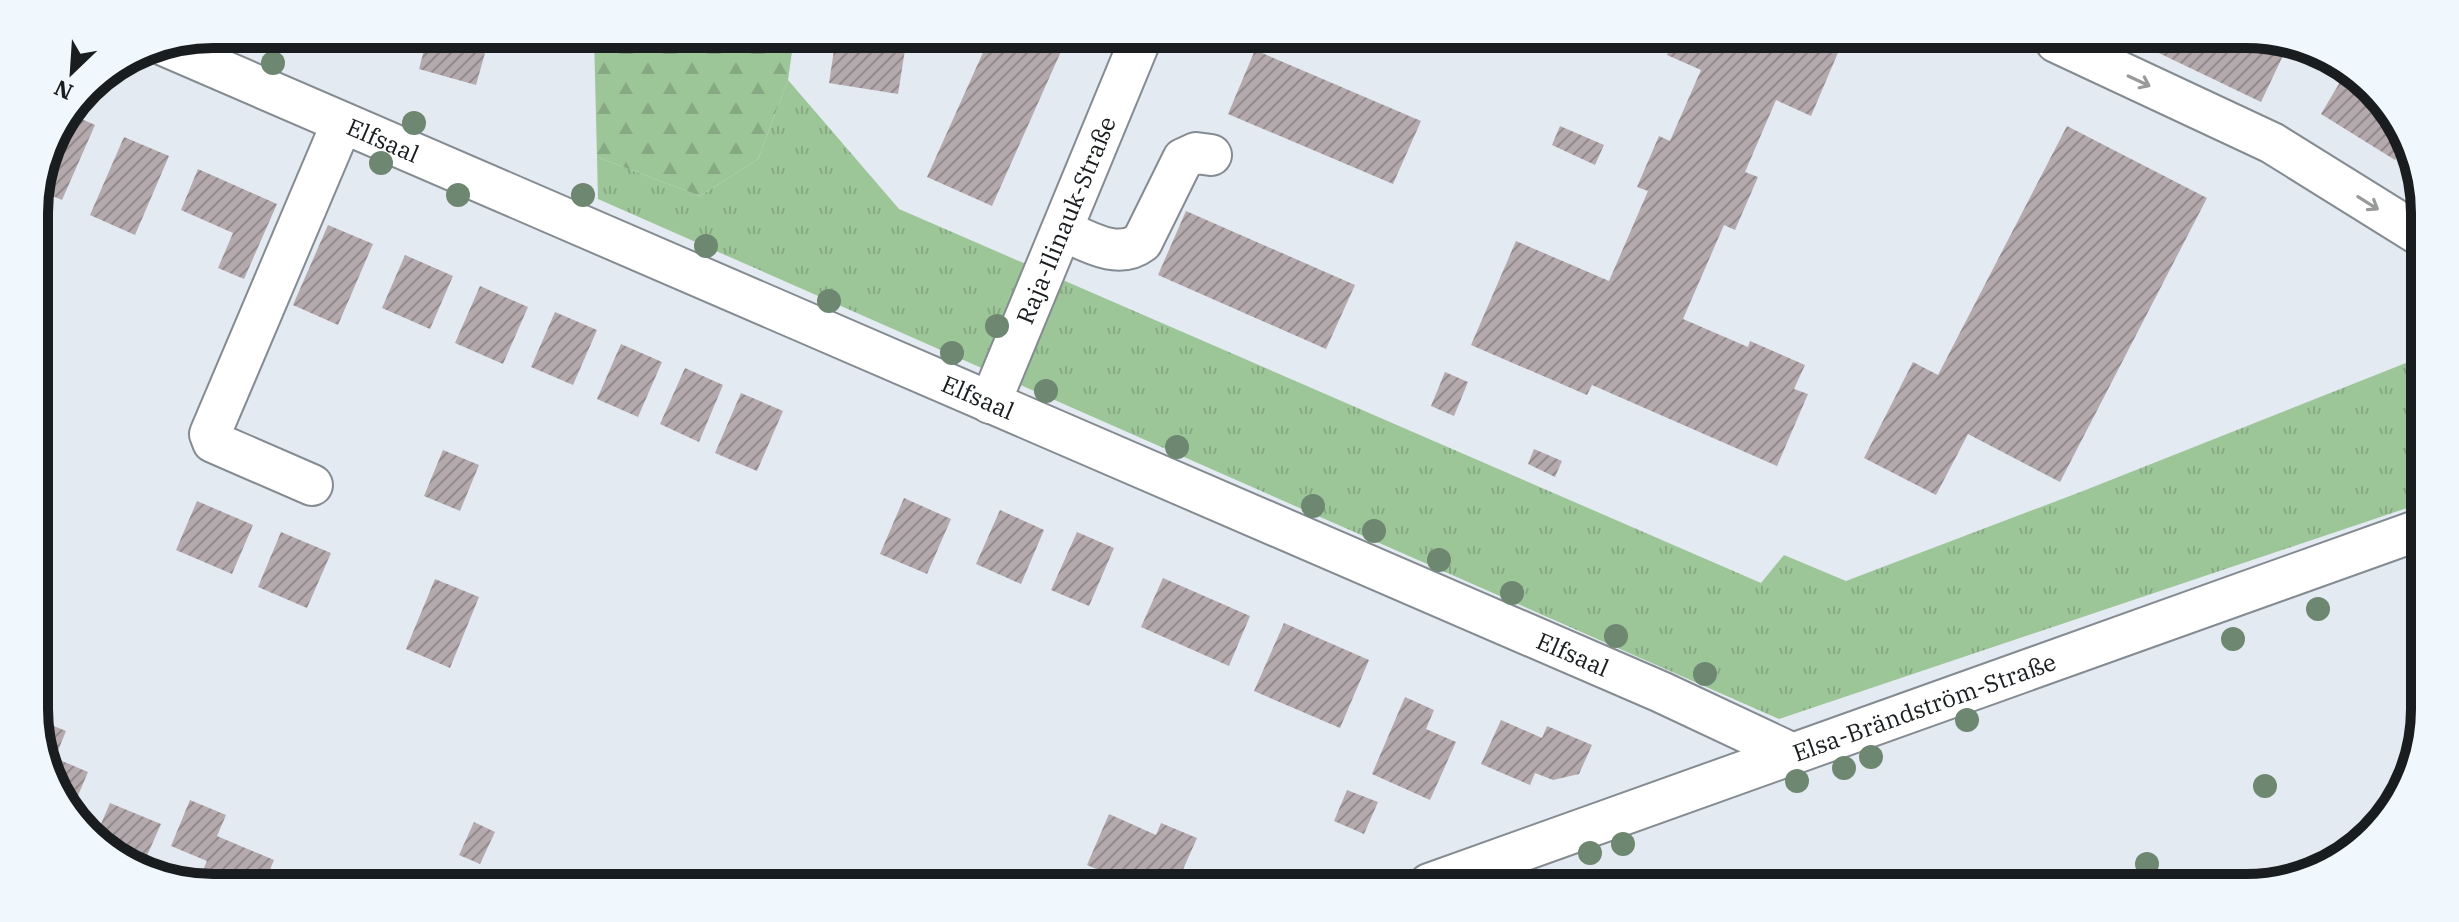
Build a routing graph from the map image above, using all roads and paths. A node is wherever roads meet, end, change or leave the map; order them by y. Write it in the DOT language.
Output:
graph roads {
  1 [pos="1137,48"];
  2 [pos="2073,48"];
  3 [pos="179,52"];
  4 [pos="342,123"];
  5 [pos="1211,155"];
  6 [pos="1062,230"];
  7 [pos="2411,230"];
  8 [pos="990,403"];
  9 [pos="312,485"];
  10 [pos="2411,533"];
  11 [pos="1793,754"];
  12 [pos="1457,874"];
  1 -- 6 [label="street, Raja-Ilinauk-Straße"];
  2 -- 7 [label="street, one-way"];
  3 -- 4 [label="street, Elfsaal"];
  4 -- 8 [label="street, Elfsaal"];
  4 -- 9 [label="street"];
  5 -- 6 [label="street"];
  6 -- 8 [label="street, Raja-Ilinauk-Straße"];
  8 -- 11 [label="street, Elfsaal"];
  10 -- 11 [label="street, Elsa-Brändström-Straße"];
  11 -- 12 [label="street, Elsa-Brändström-Straße"];
}
